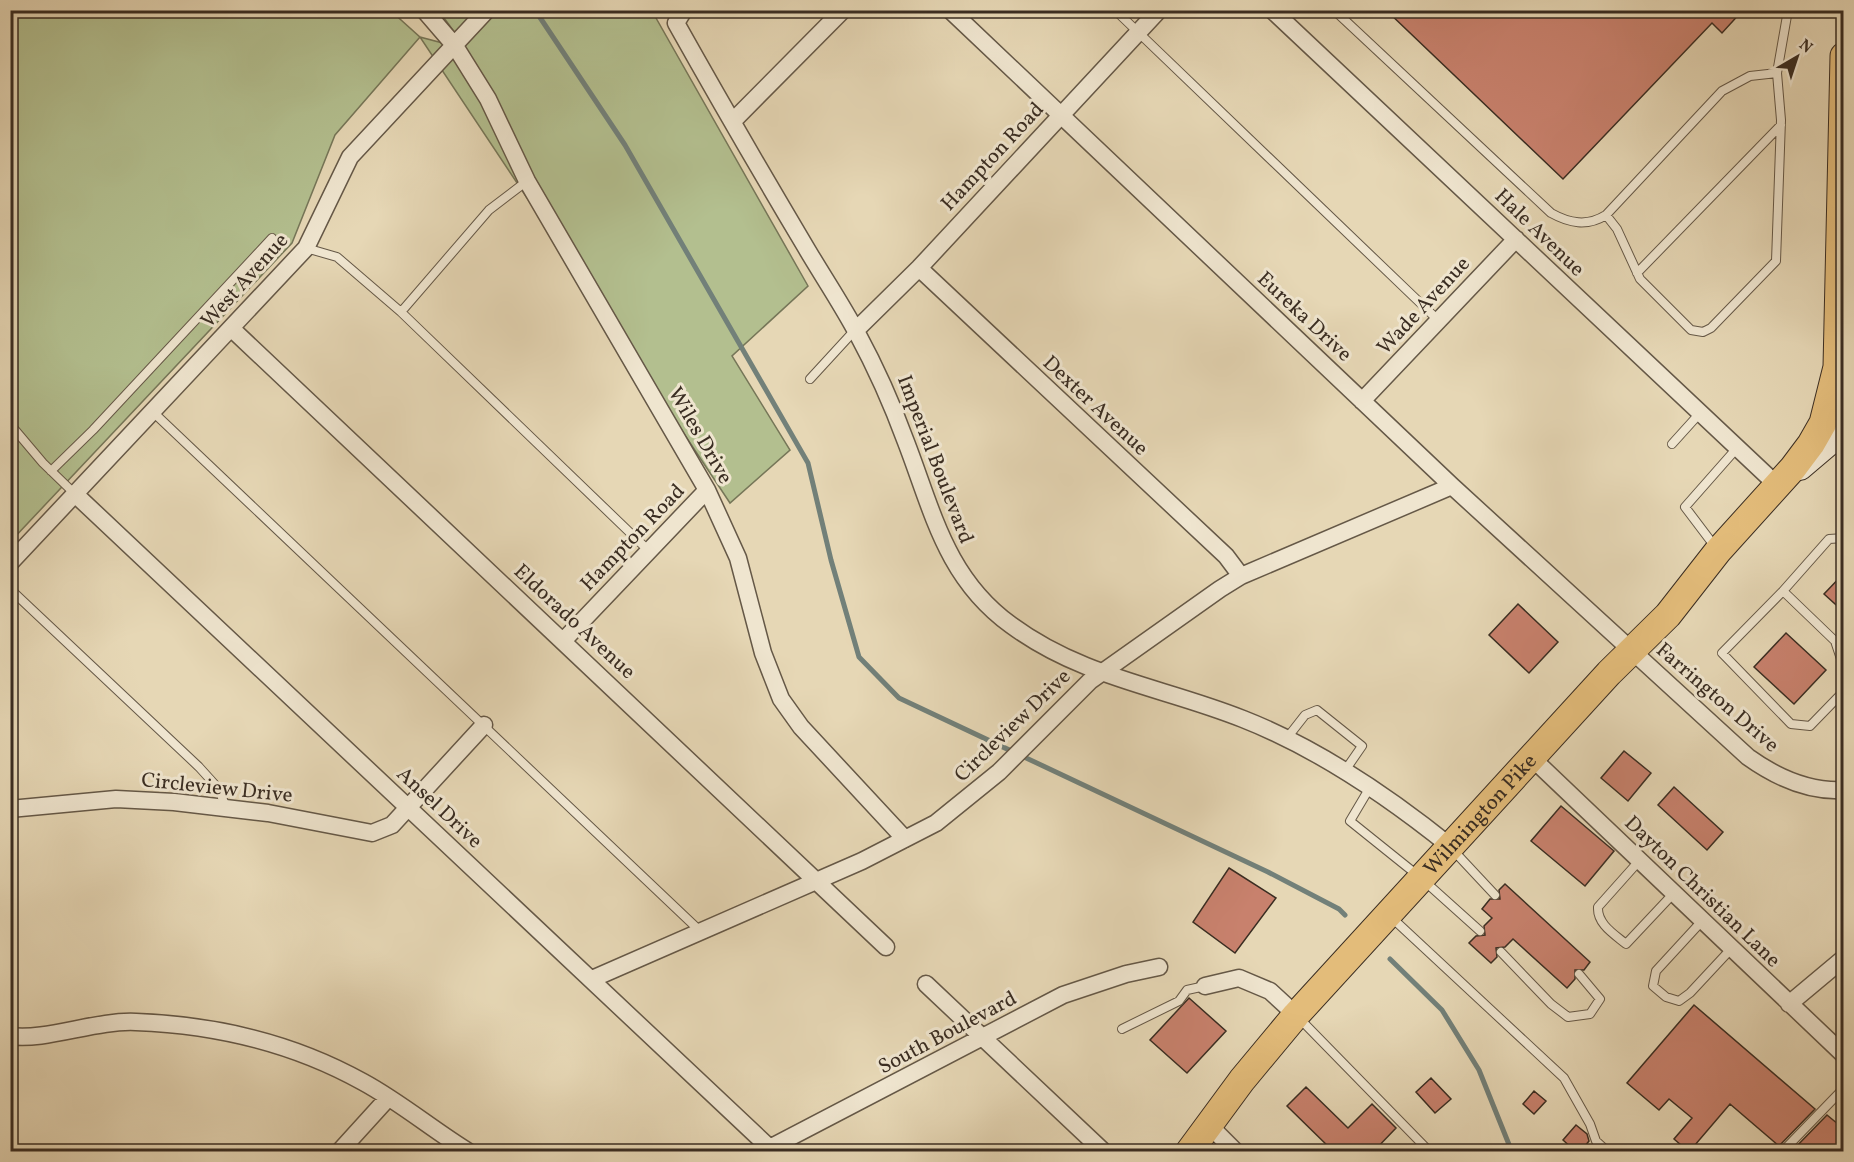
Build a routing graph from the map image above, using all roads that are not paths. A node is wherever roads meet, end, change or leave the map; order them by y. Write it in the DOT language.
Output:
graph roads {
  1 [pos="424,10"];
  2 [pos="488,10"];
  3 [pos="843,10"];
  4 [pos="950,10"];
  5 [pos="1115,10"];
  6 [pos="1159,10"];
  7 [pos="1272,10"];
  8 [pos="1334,10"];
  9 [pos="1788,10"];
  10 [pos="680,17"];
  11 [pos="1138,33"];
  12 [pos="454,46"];
  13 [pos="1844,56"];
  14 [pos="1777,73"];
  15 [pos="1843,74"];
  16 [pos="1060,117"];
  17 [pos="734,121"];
  18 [pos="1781,125"];
  19 [pos="527,181"];
  20 [pos="1842,200"];
  21 [pos="1606,215"];
  22 [pos="272,238"];
  23 [pos="1516,239"];
  24 [pos="306,248"];
  25 [pos="919,268"];
  26 [pos="1637,273"];
  27 [pos="1841,287"];
  28 [pos="401,312"];
  29 [pos="1439,321"];
  30 [pos="232,329"];
  31 [pos="856,330"];
  32 [pos="810,380"];
  33 [pos="1362,400"];
  34 [pos="153,412"];
  35 [pos="1700,413"];
  36 [pos="10,424"];
  37 [pos="1844,428"];
  38 [pos="1672,444"];
  39 [pos="1737,448"];
  40 [pos="51,471"];
  41 [pos="1452,486"];
  42 [pos="1778,486"];
  43 [pos="707,490"];
  44 [pos="76,495"];
  45 [pos="1844,538"];
  46 [pos="649,551"];
  47 [pos="1718,551"];
  48 [pos="10,563"];
  49 [pos="1241,576"];
  50 [pos="10,589"];
  51 [pos="1783,591"];
  52 [pos="564,640"];
  53 [pos="1633,652"];
  54 [pos="1844,668"];
  55 [pos="1103,673"];
  56 [pos="1844,691"];
  57 [pos="484,725"];
  58 [pos="1287,738"];
  59 [pos="1532,758"];
  60 [pos="1344,772"];
  61 [pos="1369,789"];
  62 [pos="1844,790"];
  63 [pos="226,807"];
  64 [pos="407,807"];
  65 [pos="10,810"];
  66 [pos="904,839"];
  67 [pos="1451,847"];
  68 [pos="1639,861"];
  69 [pos="1421,878"];
  70 [pos="817,880"];
  71 [pos="1673,894"];
  72 [pos="1495,895"];
  73 [pos="1388,915"];
  74 [pos="1702,921"];
  75 [pos="700,931"];
  76 [pos="1480,931"];
  77 [pos="886,947"];
  78 [pos="1731,949"];
  79 [pos="1501,952"];
  80 [pos="1844,958"];
  81 [pos="1159,968"];
  82 [pos="1579,974"];
  83 [pos="592,979"];
  84 [pos="926,984"];
  85 [pos="1204,986"];
  86 [pos="1789,1004"];
  87 [pos="1296,1015"];
  88 [pos="1122,1029"];
  89 [pos="10,1036"];
  90 [pos="986,1038"];
  91 [pos="1844,1055"];
  92 [pos="1844,1088"];
  93 [pos="388,1098"];
  94 [pos="1208,1124"];
  95 [pos="769,1150"];
  96 [pos="339,1152"];
  97 [pos="469,1152"];
  98 [pos="1104,1152"];
  99 [pos="1189,1152"];
  100 [pos="1236,1152"];
  101 [pos="1430,1152"];
  102 [pos="1608,1152"];
  103 [pos="1782,1152"];
  1 -- 12 [label="street, Wiles Drive"];
  2 -- 12 [label="street, West Avenue"];
  3 -- 17 [label="street"];
  4 -- 16 [label="street, Eureka Drive"];
  5 -- 11 [label="lane"];
  6 -- 11 [label="street, Hampton Road"];
  7 -- 23 [label="street, Hale Avenue"];
  8 -- 21 [label="lane"];
  9 -- 14 [label="lane"];
  10 -- 17 [label="street, Imperial Boulevard"];
  11 -- 16 [label="street, Hampton Road"];
  11 -- 29 [label="lane"];
  12 -- 19 [label="street, Wiles Drive"];
  12 -- 24 [label="street, West Avenue"];
  13 -- 15 [label="main road, Wilmington Pike"];
  14 -- 18 [label="lane"];
  14 -- 21 [label="lane"];
  15 -- 20 [label="main road, Wilmington Pike"];
  16 -- 25 [label="street, Hampton Road"];
  16 -- 33 [label="street, Eureka Drive"];
  17 -- 31 [label="street, Imperial Boulevard"];
  18 -- 26 [label="lane"];
  18 -- 26 [label="lane"];
  19 -- 28 [label="lane"];
  19 -- 43 [label="street, Wiles Drive"];
  20 -- 27 [label="main road, Wilmington Pike"];
  21 -- 26 [label="lane"];
  22 -- 40 [label="lane"];
  23 -- 29 [label="street, Wade Avenue"];
  23 -- 35 [label="street, Hale Avenue"];
  24 -- 28 [label="lane"];
  24 -- 30 [label="street, West Avenue"];
  25 -- 31 [label="street, Hampton Road"];
  25 -- 49 [label="street, Dexter Avenue"];
  27 -- 42 [label="main road, Wilmington Pike"];
  28 -- 46 [label="lane"];
  29 -- 33 [label="street, Wade Avenue"];
  30 -- 34 [label="street, West Avenue"];
  30 -- 52 [label="street, Eldorado Avenue"];
  31 -- 32 [label="lane"];
  31 -- 55 [label="street, Imperial Boulevard"];
  33 -- 41 [label="street, Eureka Drive"];
  34 -- 44 [label="street, West Avenue"];
  34 -- 57 [label="lane"];
  35 -- 38 [label="lane"];
  35 -- 39 [label="street, Hale Avenue"];
  36 -- 40 [label="lane"];
  37 -- 42 [label="main road"];
  39 -- 42 [label="street, Hale Avenue"];
  39 -- 47 [label="lane"];
  40 -- 44 [label="lane"];
  41 -- 49 [label="street, Circleview Drive"];
  41 -- 53 [label="street, Eureka Drive"];
  42 -- 47 [label="main road, Wilmington Pike"];
  43 -- 46 [label="street, Hampton Road"];
  43 -- 66 [label="street, Wiles Drive"];
  44 -- 48 [label="street, West Avenue"];
  44 -- 64 [label="street, Ansel Drive"];
  45 -- 51 [label="lane"];
  46 -- 52 [label="street, Hampton Road"];
  47 -- 53 [label="main road, Wilmington Pike"];
  49 -- 55 [label="street, Circleview Drive"];
  50 -- 63 [label="lane"];
  51 -- 54 [label="lane"];
  51 -- 56 [label="lane"];
  52 -- 70 [label="street, Eldorado Avenue"];
  53 -- 59 [label="main road, Wilmington Pike"];
  53 -- 62 [label="street, Farrington Drive"];
  55 -- 58 [label="street, Imperial Boulevard"];
  55 -- 66 [label="street, Circleview Drive"];
  57 -- 64 [label="street"];
  57 -- 75 [label="lane"];
  58 -- 60 [label="street, Imperial Boulevard"];
  58 -- 60 [label="lane"];
  59 -- 67 [label="main road, Wilmington Pike"];
  59 -- 68 [label="street, Dayton Christian Lane"];
  60 -- 61 [label="street, Imperial Boulevard"];
  61 -- 67 [label="street, Imperial Boulevard"];
  61 -- 69 [label="lane"];
  63 -- 64 [label="street, Circleview Drive"];
  63 -- 65 [label="street, Circleview Drive"];
  64 -- 83 [label="street, Ansel Drive"];
  66 -- 70 [label="street, Circleview Drive"];
  67 -- 69 [label="main road, Wilmington Pike"];
  67 -- 72 [label="lane"];
  68 -- 71 [label="street, Dayton Christian Lane"];
  68 -- 71 [label="lane"];
  69 -- 73 [label="main road, Wilmington Pike"];
  69 -- 76 [label="lane"];
  70 -- 75 [label="street, Circleview Drive"];
  70 -- 77 [label="street, Eldorado Avenue"];
  71 -- 74 [label="street, Dayton Christian Lane"];
  73 -- 87 [label="main road, Wilmington Pike"];
  73 -- 102 [label="lane"];
  74 -- 78 [label="street, Dayton Christian Lane"];
  74 -- 78 [label="lane"];
  75 -- 83 [label="street, Circleview Drive"];
  78 -- 86 [label="street, Dayton Christian Lane"];
  79 -- 82 [label="lane"];
  80 -- 86 [label="street"];
  81 -- 90 [label="street, South Boulevard"];
  83 -- 95 [label="street, Ansel Drive"];
  84 -- 90 [label="street"];
  85 -- 87 [label="street"];
  85 -- 88 [label="lane"];
  86 -- 91 [label="street, Dayton Christian Lane"];
  87 -- 94 [label="main road, Wilmington Pike"];
  87 -- 101 [label="lane"];
  89 -- 93 [label="street"];
  90 -- 95 [label="street, South Boulevard"];
  90 -- 98 [label="street"];
  92 -- 103 [label="lane"];
  93 -- 96 [label="street"];
  93 -- 97 [label="street"];
  94 -- 99 [label="main road, Wilmington Pike"];
  94 -- 100 [label="street"];
}
